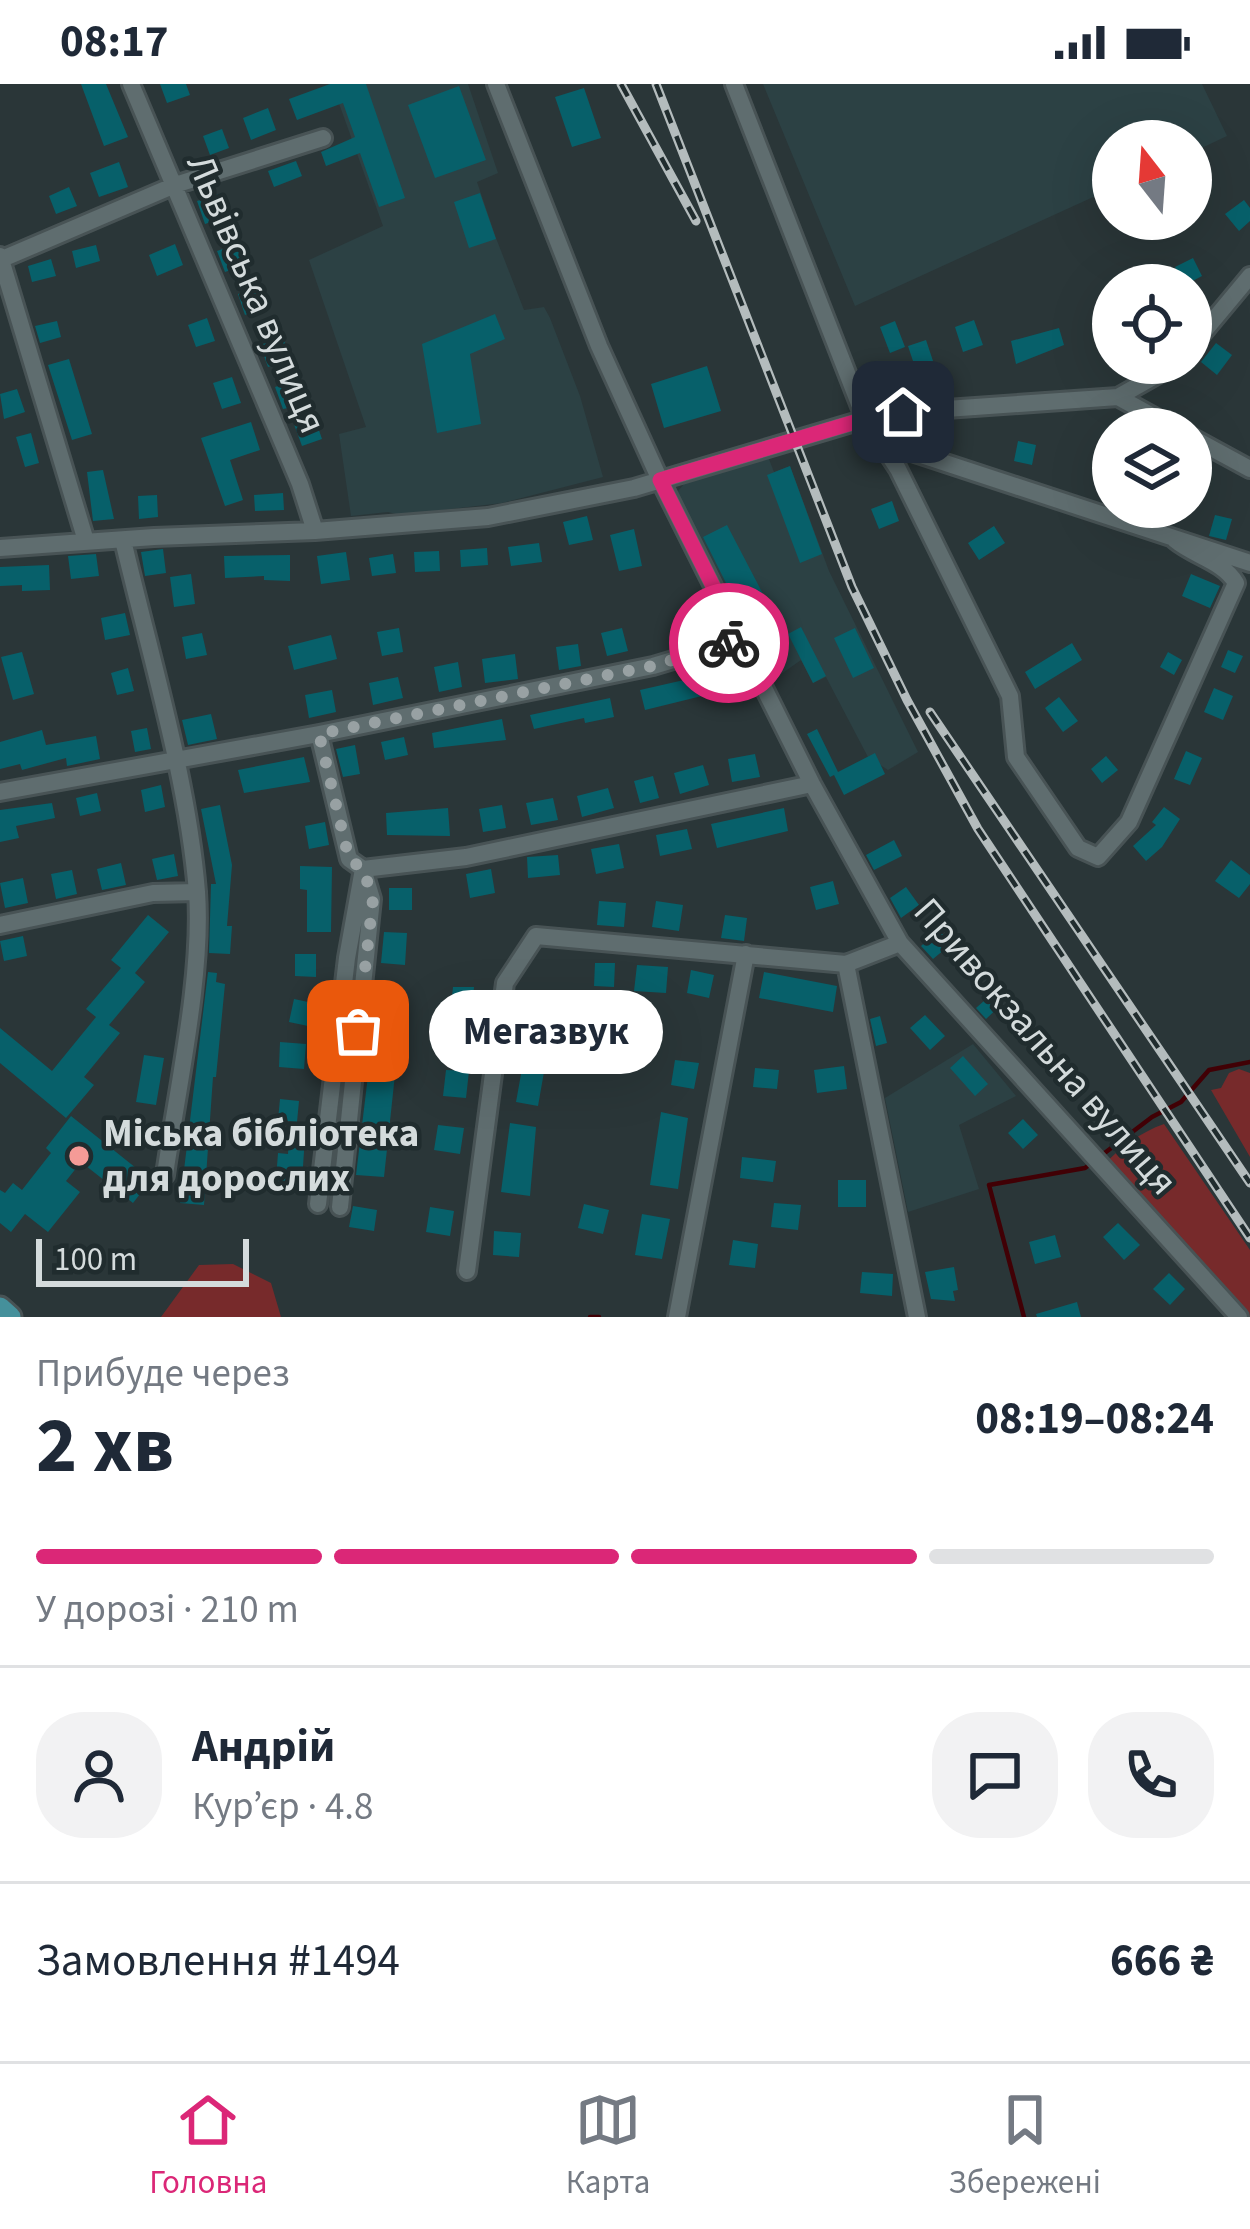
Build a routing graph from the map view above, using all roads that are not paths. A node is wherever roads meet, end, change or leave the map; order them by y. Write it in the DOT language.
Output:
graph roads {
  1 [pos="131,84"];
  2 [pos="496,84"];
  3 [pos="734,84"];
  4 [pos="323,137"];
  5 [pos="175,185"];
  6 [pos="0,258"];
  7 [pos="1250,276"];
  8 [pos="1212,322"];
  9 [pos="1141,384"];
  10 [pos="1118,397"];
  11 [pos="1138,408"];
  12 [pos="865,419"];
  13 [pos="1212,448"];
  14 [pos="1250,469"];
  15 [pos="660,480"];
  16 [pos="315,532"];
  17 [pos="1174,539"];
  18 [pos="123,540"];
  19 [pos="86,541"];
  20 [pos="0,548"];
  21 [pos="1250,563"];
  22 [pos="740,640"];
  23 [pos="319,734"];
  24 [pos="175,761"];
  25 [pos="812,784"];
  26 [pos="0,792"];
  27 [pos="363,869"];
  28 [pos="197,892"];
  29 [pos="0,925"];
  30 [pos="900,943"];
  31 [pos="746,954"];
  32 [pos="846,964"];
  33 [pos="165,1175"];
  34 [pos="317,1204"];
  35 [pos="340,1207"];
  36 [pos="467,1270"];
  37 [pos="0,1308"];
  38 [pos="10,1317"];
  39 [pos="677,1317"];
  40 [pos="917,1317"];
  41 [pos="1240,1317"];
  1 -- 5 [label="street, Львівська вулиця"];
  2 -- 15 [label="street, Привокзальна вулиця"];
  3 -- 12 [label="street"];
  4 -- 5 [label="street"];
  5 -- 6 [label="street"];
  5 -- 16 [label="street, Львівська вулиця"];
  6 -- 19 [label="street"];
  7 -- 8 [label="street"];
  9 -- 10 [label="street"];
  10 -- 11 [label="street"];
  10 -- 12 [label="street"];
  12 -- 15 [label="street"];
  12 -- 17 [label="street"];
  12 -- 17 [label="street"];
  13 -- 14 [label="street"];
  15 -- 16 [label="street"];
  15 -- 22 [label="street, Привокзальна вулиця"];
  16 -- 18 [label="street"];
  17 -- 21 [label="street"];
  18 -- 19 [label="street"];
  18 -- 24 [label="street"];
  19 -- 20 [label="street"];
  22 -- 23 [label="street"];
  22 -- 25 [label="street, Привокзальна вулиця"];
  23 -- 24 [label="street"];
  23 -- 27 [label="street"];
  24 -- 26 [label="street"];
  24 -- 28 [label="street"];
  25 -- 27 [label="street"];
  25 -- 30 [label="street, Привокзальна вулиця"];
  27 -- 34 [label="street"];
  27 -- 35 [label="street"];
  28 -- 29 [label="street"];
  28 -- 33 [label="street"];
  30 -- 32 [label="street"];
  30 -- 41 [label="street, Привокзальна вулиця"];
  31 -- 32 [label="street"];
  31 -- 36 [label="street"];
  31 -- 39 [label="street"];
  32 -- 40 [label="street"];
  37 -- 38 [label="main road"];
}
